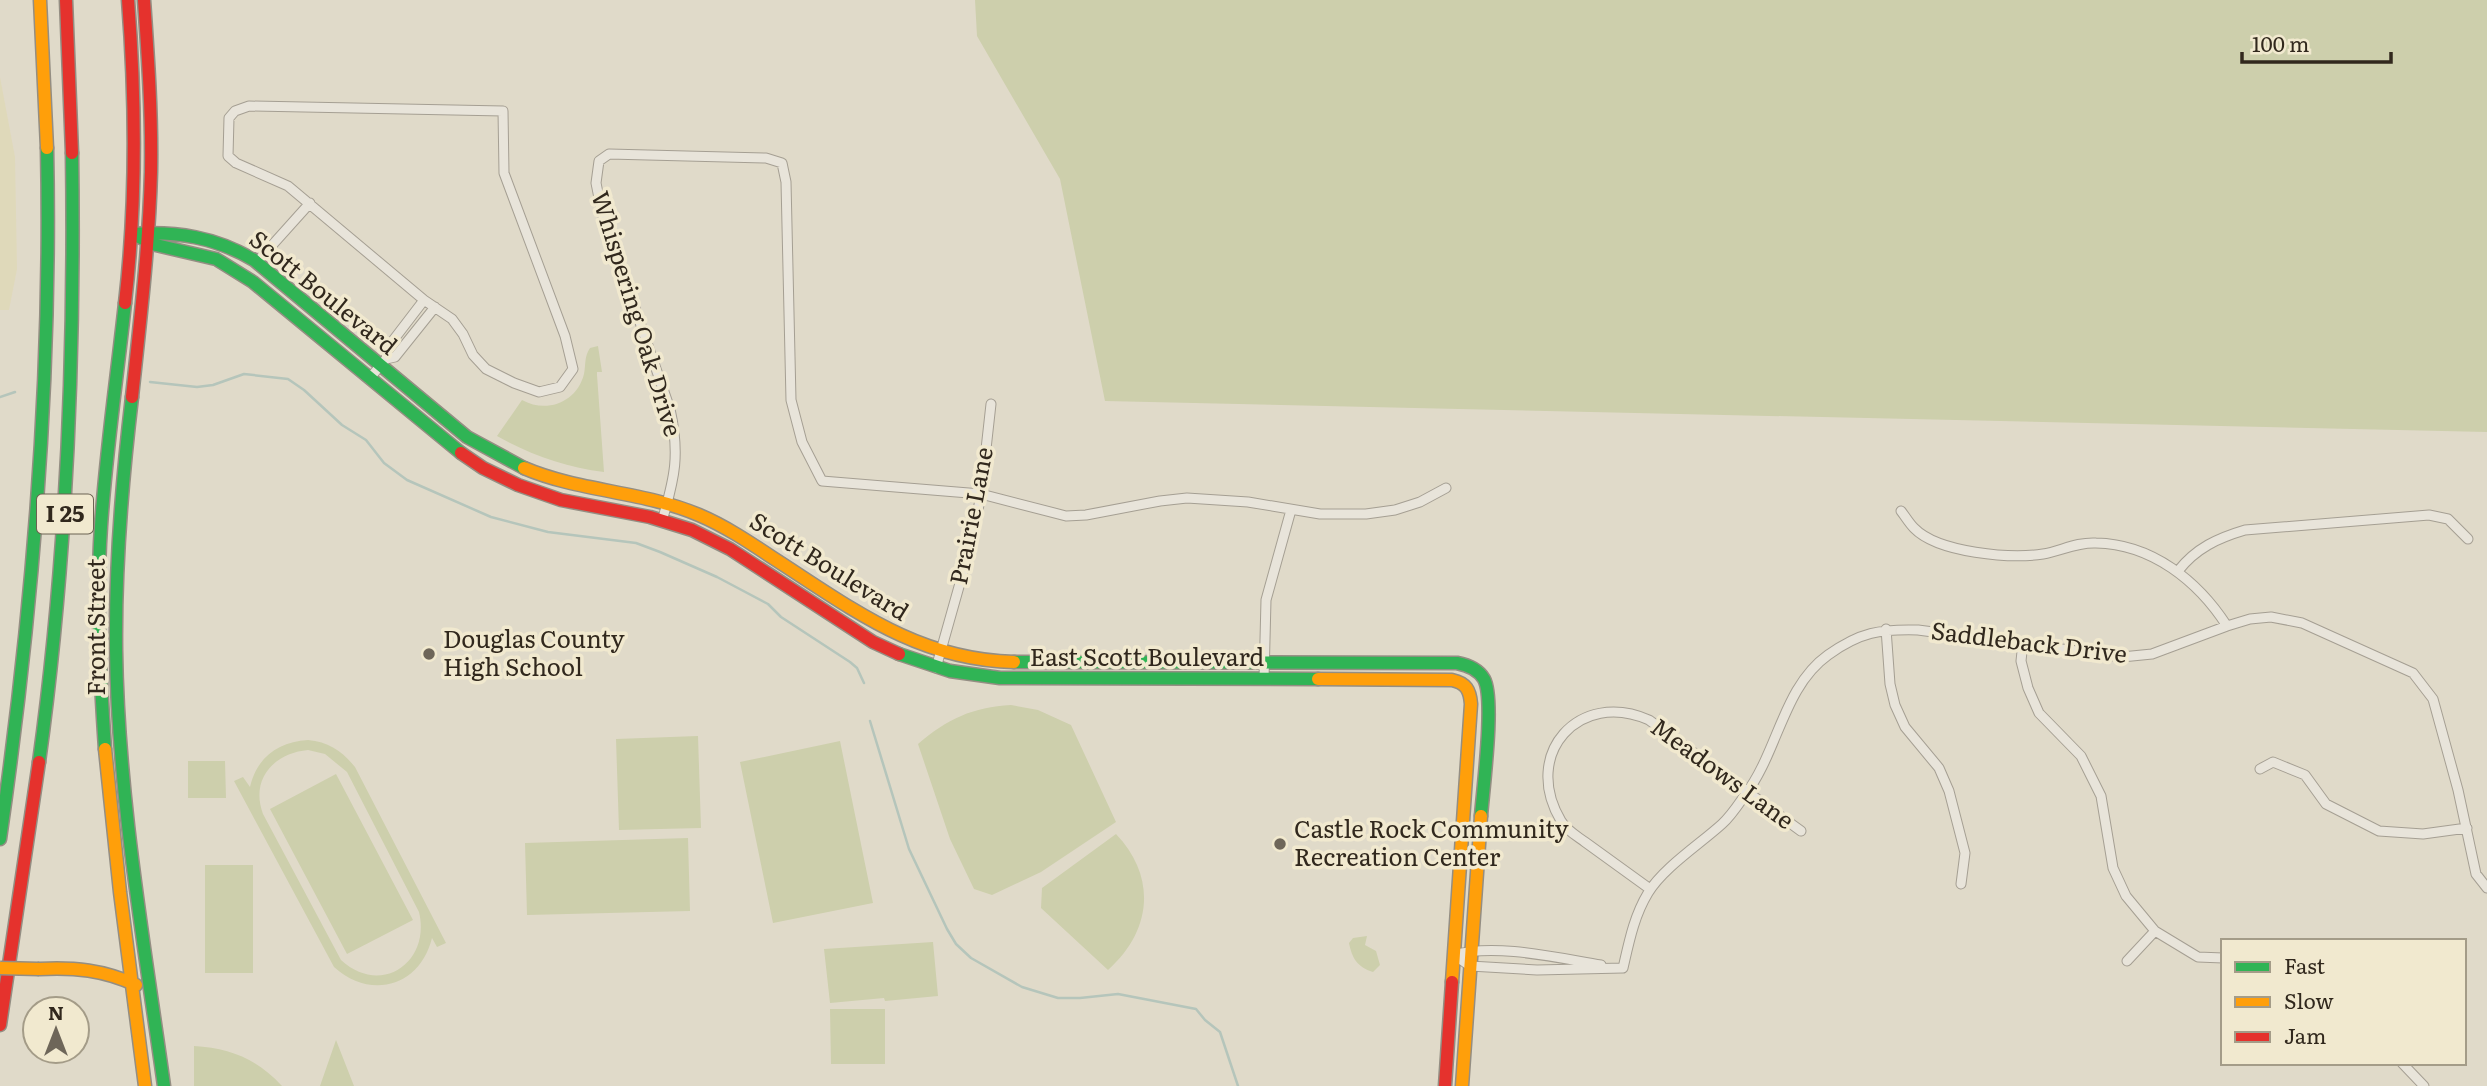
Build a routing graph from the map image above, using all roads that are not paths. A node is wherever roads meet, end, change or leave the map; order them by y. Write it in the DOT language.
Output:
graph roads {
  1 [pos="40,0"];
  2 [pos="66,0"];
  3 [pos="128,0"];
  4 [pos="144,0"];
  5 [pos="310,203"];
  6 [pos="132,234"];
  7 [pos="148,237"];
  8 [pos="257,262"];
  9 [pos="424,300"];
  10 [pos="435,307"];
  11 [pos="383,363"];
  12 [pos="369,379"];
  13 [pos="991,404"];
  14 [pos="1446,488"];
  15 [pos="981,494"];
  16 [pos="667,504"];
  17 [pos="1291,510"];
  18 [pos="1901,510"];
  19 [pos="662,521"];
  20 [pos="2468,539"];
  21 [pos="2178,571"];
  22 [pos="839,621"];
  23 [pos="2227,626"];
  24 [pos="1886,629"];
  25 [pos="2023,642"];
  26 [pos="940,652"];
  27 [pos="1265,661"];
  28 [pos="936,668"];
  29 [pos="1264,679"];
  30 [pos="2260,769"];
  31 [pos="1747,793"];
  32 [pos="2466,828"];
  33 [pos="1801,831"];
  34 [pos="0,839"];
  35 [pos="1961,884"];
  36 [pos="2487,888"];
  37 [pos="1650,890"];
  38 [pos="2155,931"];
  39 [pos="1471,950"];
  40 [pos="1454,955"];
  41 [pos="2221,958"];
  42 [pos="2127,961"];
  43 [pos="1470,965"];
  44 [pos="0,968"];
  45 [pos="1623,968"];
  46 [pos="132,983"];
  47 [pos="152,994"];
  48 [pos="0,1025"];
  49 [pos="2404,1065"];
  50 [pos="145,1086"];
  51 [pos="164,1086"];
  52 [pos="1445,1086"];
  53 [pos="1462,1086"];
  54 [pos="2422,1086"];
  1 -- 34 [label="main road, I 25"];
  2 -- 48 [label="main road, I 25"];
  3 -- 6 [label="main road, Front Street"];
  4 -- 7 [label="main road, Front Street"];
  5 -- 8 [label="street"];
  5 -- 9 [label="street"];
  5 -- 10 [label="street"];
  6 -- 7 [label="main road, Scott Boulevard"];
  6 -- 46 [label="main road, Front Street"];
  7 -- 8 [label="main road, Scott Boulevard"];
  7 -- 12 [label="main road, Scott Boulevard"];
  7 -- 47 [label="main road, Front Street"];
  8 -- 11 [label="main road, Scott Boulevard"];
  9 -- 10 [label="street"];
  9 -- 11 [label="street"];
  10 -- 11 [label="street"];
  11 -- 12 [label="street"];
  11 -- 16 [label="main road, Scott Boulevard"];
  12 -- 19 [label="main road, Scott Boulevard"];
  13 -- 15 [label="street, Prairie Lane"];
  14 -- 17 [label="street, Whispering Oak Drive"];
  15 -- 16 [label="street, Whispering Oak Drive"];
  15 -- 17 [label="street, Whispering Oak Drive"];
  15 -- 26 [label="street, Prairie Lane"];
  16 -- 19 [label="street, Whispering Oak Drive"];
  16 -- 26 [label="main road, Scott Boulevard"];
  17 -- 27 [label="street"];
  18 -- 21 [label="street"];
  19 -- 22 [label="main road, Scott Boulevard"];
  20 -- 21 [label="street"];
  21 -- 23 [label="street"];
  22 -- 28 [label="main road, East Scott Boulevard"];
  23 -- 25 [label="street, Saddleback Drive"];
  23 -- 32 [label="street, Saddleback Drive"];
  24 -- 25 [label="street, Saddleback Drive"];
  24 -- 31 [label="street, Saddleback Drive"];
  24 -- 35 [label="street"];
  25 -- 38 [label="street"];
  26 -- 27 [label="main road, East Scott Boulevard"];
  26 -- 28 [label="street, Prairie Lane"];
  27 -- 29 [label="street"];
  27 -- 39 [label="main road, East Scott Boulevard"];
  28 -- 29 [label="main road, East Scott Boulevard"];
  29 -- 40 [label="main road, East Scott Boulevard"];
  30 -- 32 [label="street"];
  31 -- 33 [label="street, Meadows Lane"];
  31 -- 37 [label="street, Saddleback Drive"];
  31 -- 37 [label="street, Meadows Lane"];
  32 -- 36 [label="street, Saddleback Drive"];
  37 -- 45 [label="street, Saddleback Drive"];
  38 -- 41 [label="street"];
  38 -- 42 [label="street"];
  39 -- 40 [label="street"];
  39 -- 43 [label="main road"];
  39 -- 45 [label="street"];
  40 -- 43 [label="street"];
  40 -- 52 [label="main road"];
  43 -- 45 [label="street"];
  43 -- 53 [label="main road"];
  44 -- 46 [label="main road, bridge"];
  46 -- 47 [label="main road"];
  46 -- 50 [label="main road, Front Street"];
  47 -- 51 [label="main road, Front Street"];
  49 -- 54 [label="street"];
}
